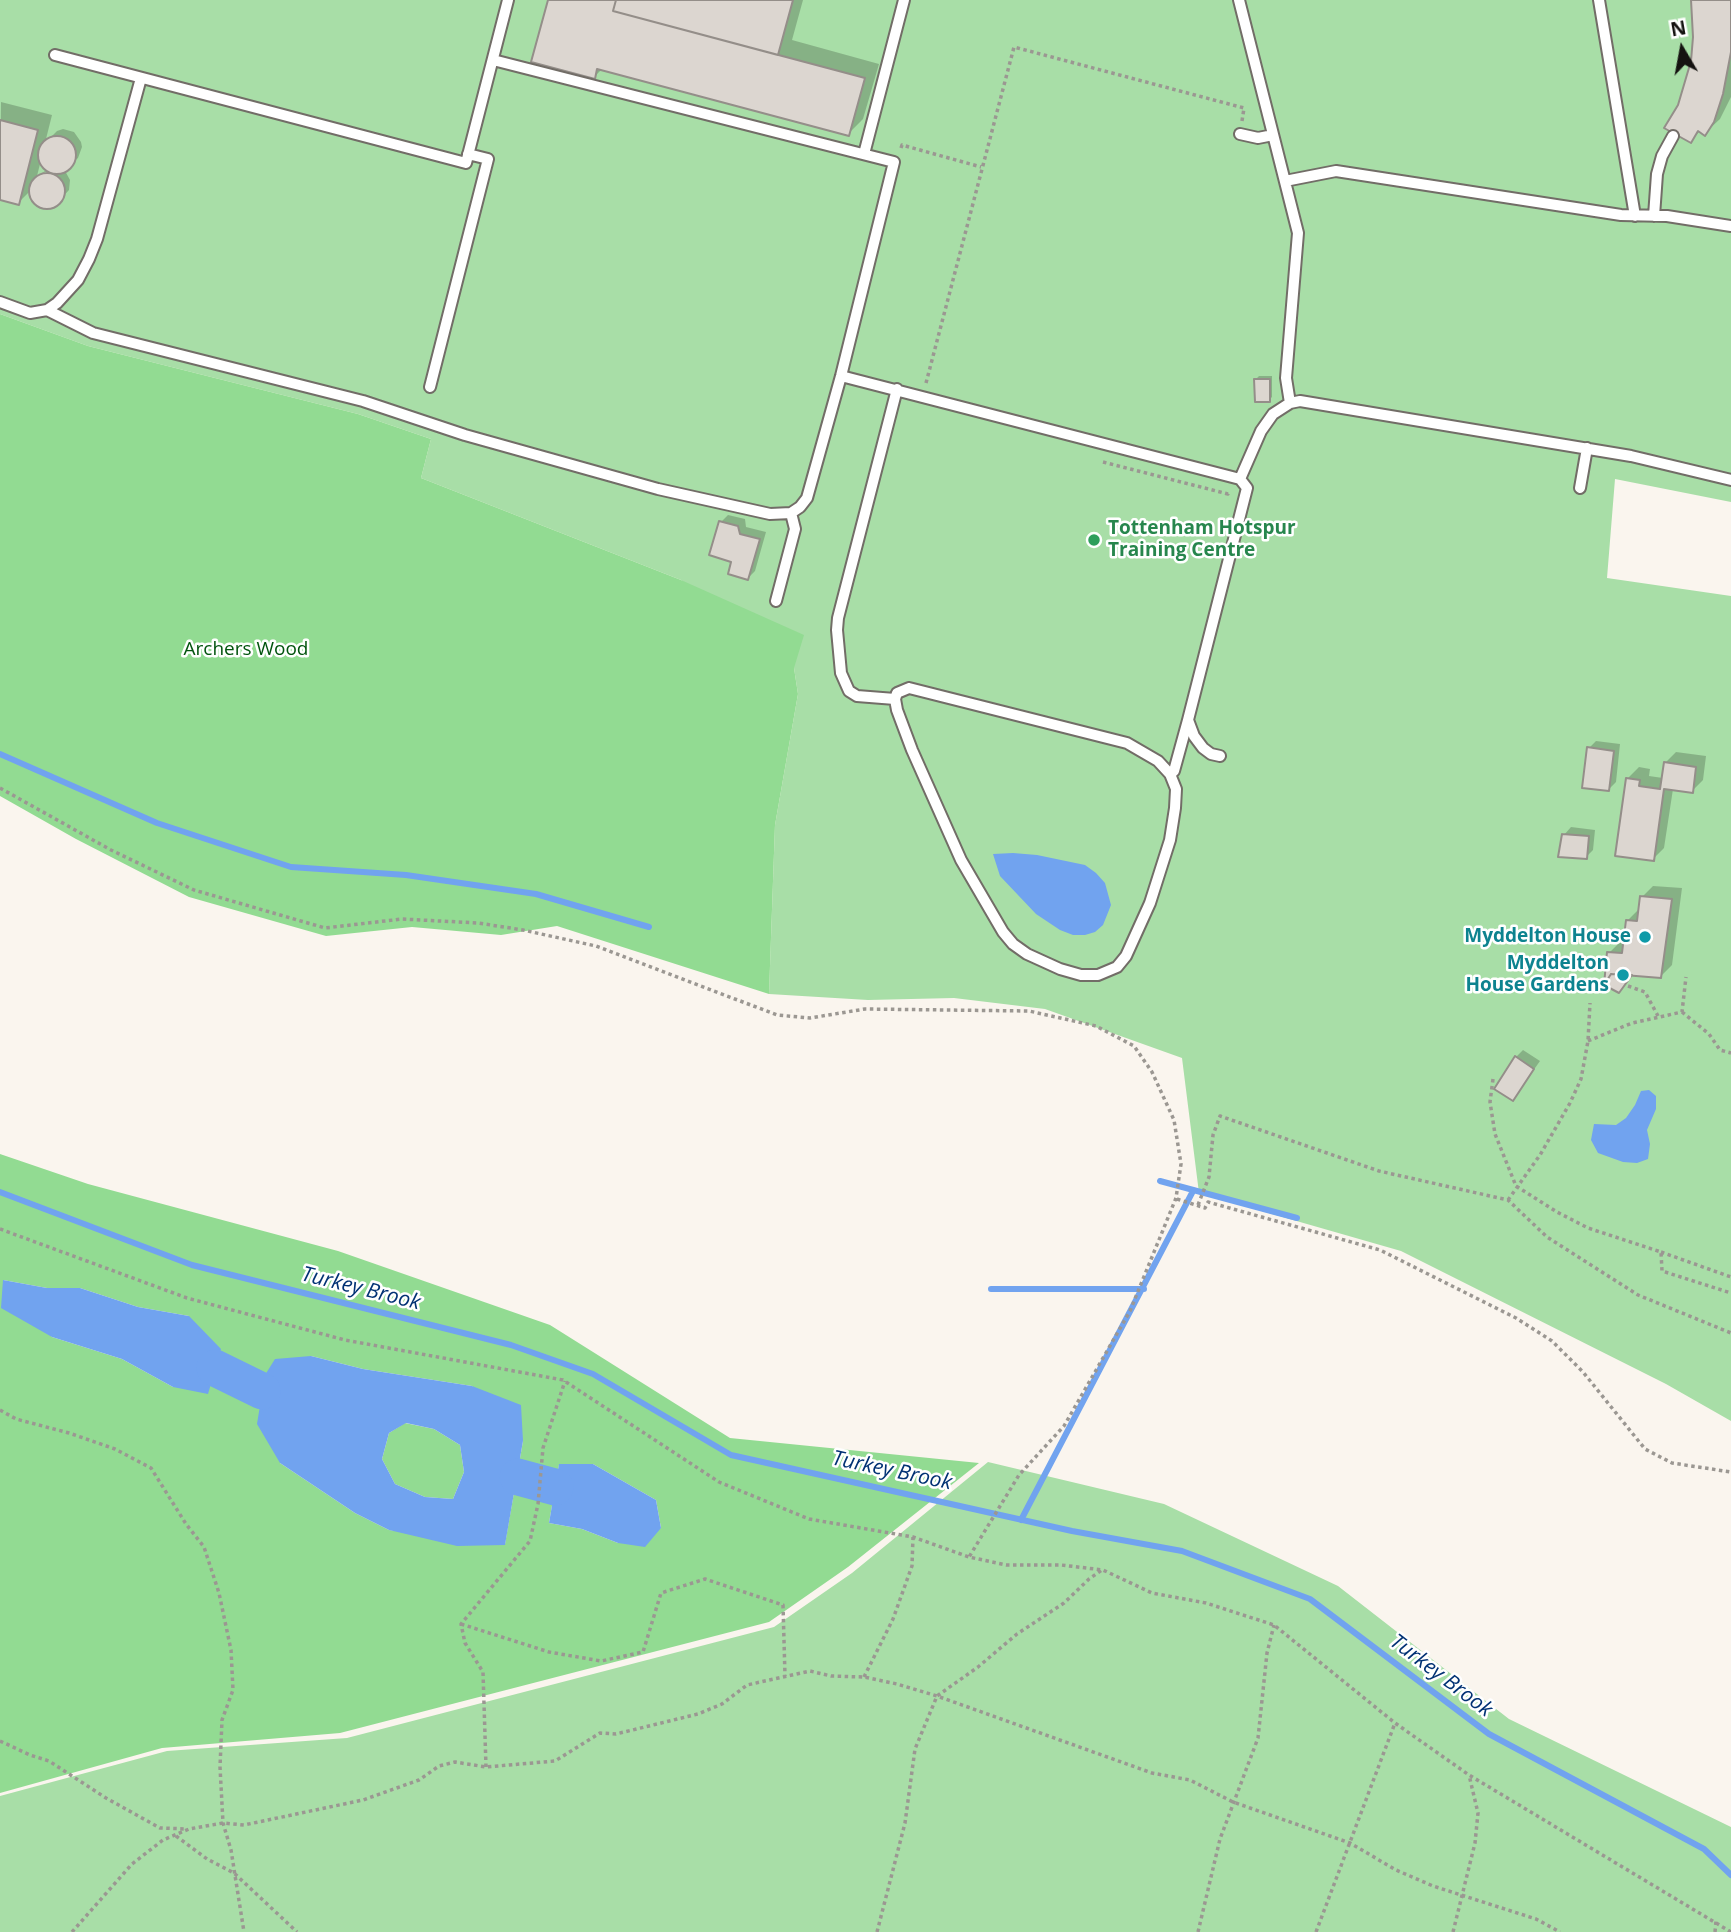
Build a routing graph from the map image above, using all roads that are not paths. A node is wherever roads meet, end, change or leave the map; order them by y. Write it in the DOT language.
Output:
graph roads {
  1 [pos="508,0"];
  2 [pos="904,0"];
  3 [pos="1239,0"];
  4 [pos="1599,0"];
  5 [pos="55,55"];
  6 [pos="493,60"];
  7 [pos="141,78"];
  8 [pos="1240,134"];
  9 [pos="1273,135"];
  10 [pos="1673,136"];
  11 [pos="468,154"];
  12 [pos="864,154"];
  13 [pos="1285,181"];
  14 [pos="1635,216"];
  15 [pos="1654,216"];
  16 [pos="1731,226"];
  17 [pos="0,302"];
  18 [pos="47,310"];
  19 [pos="841,376"];
  20 [pos="429,387"];
  21 [pos="897,389"];
  22 [pos="1290,403"];
  23 [pos="1587,448"];
  24 [pos="1236,478"];
  25 [pos="1731,480"];
  26 [pos="1580,488"];
  27 [pos="791,513"];
  28 [pos="776,601"];
  29 [pos="895,699"];
  30 [pos="1188,720"];
  31 [pos="1220,756"];
  32 [pos="1170,774"];
  1 -- 6 [label="lane"];
  2 -- 12 [label="lane"];
  3 -- 9 [label="lane"];
  4 -- 14 [label="lane"];
  5 -- 7 [label="lane"];
  6 -- 11 [label="lane"];
  6 -- 12 [label="lane"];
  7 -- 11 [label="lane"];
  7 -- 18 [label="lane"];
  8 -- 9 [label="lane"];
  9 -- 13 [label="lane"];
  10 -- 15 [label="lane"];
  11 -- 20 [label="lane"];
  12 -- 19 [label="lane"];
  13 -- 14 [label="lane"];
  13 -- 22 [label="lane"];
  14 -- 15 [label="lane"];
  15 -- 16 [label="lane"];
  17 -- 18 [label="lane"];
  18 -- 27 [label="lane"];
  19 -- 21 [label="lane"];
  19 -- 27 [label="lane"];
  21 -- 24 [label="lane"];
  21 -- 29 [label="lane"];
  22 -- 23 [label="lane"];
  22 -- 24 [label="lane"];
  23 -- 25 [label="lane"];
  23 -- 26 [label="lane"];
  24 -- 30 [label="lane"];
  27 -- 28 [label="lane"];
  29 -- 32 [label="lane"];
  29 -- 32 [label="lane"];
  30 -- 31 [label="lane"];
  30 -- 32 [label="lane"];
}
